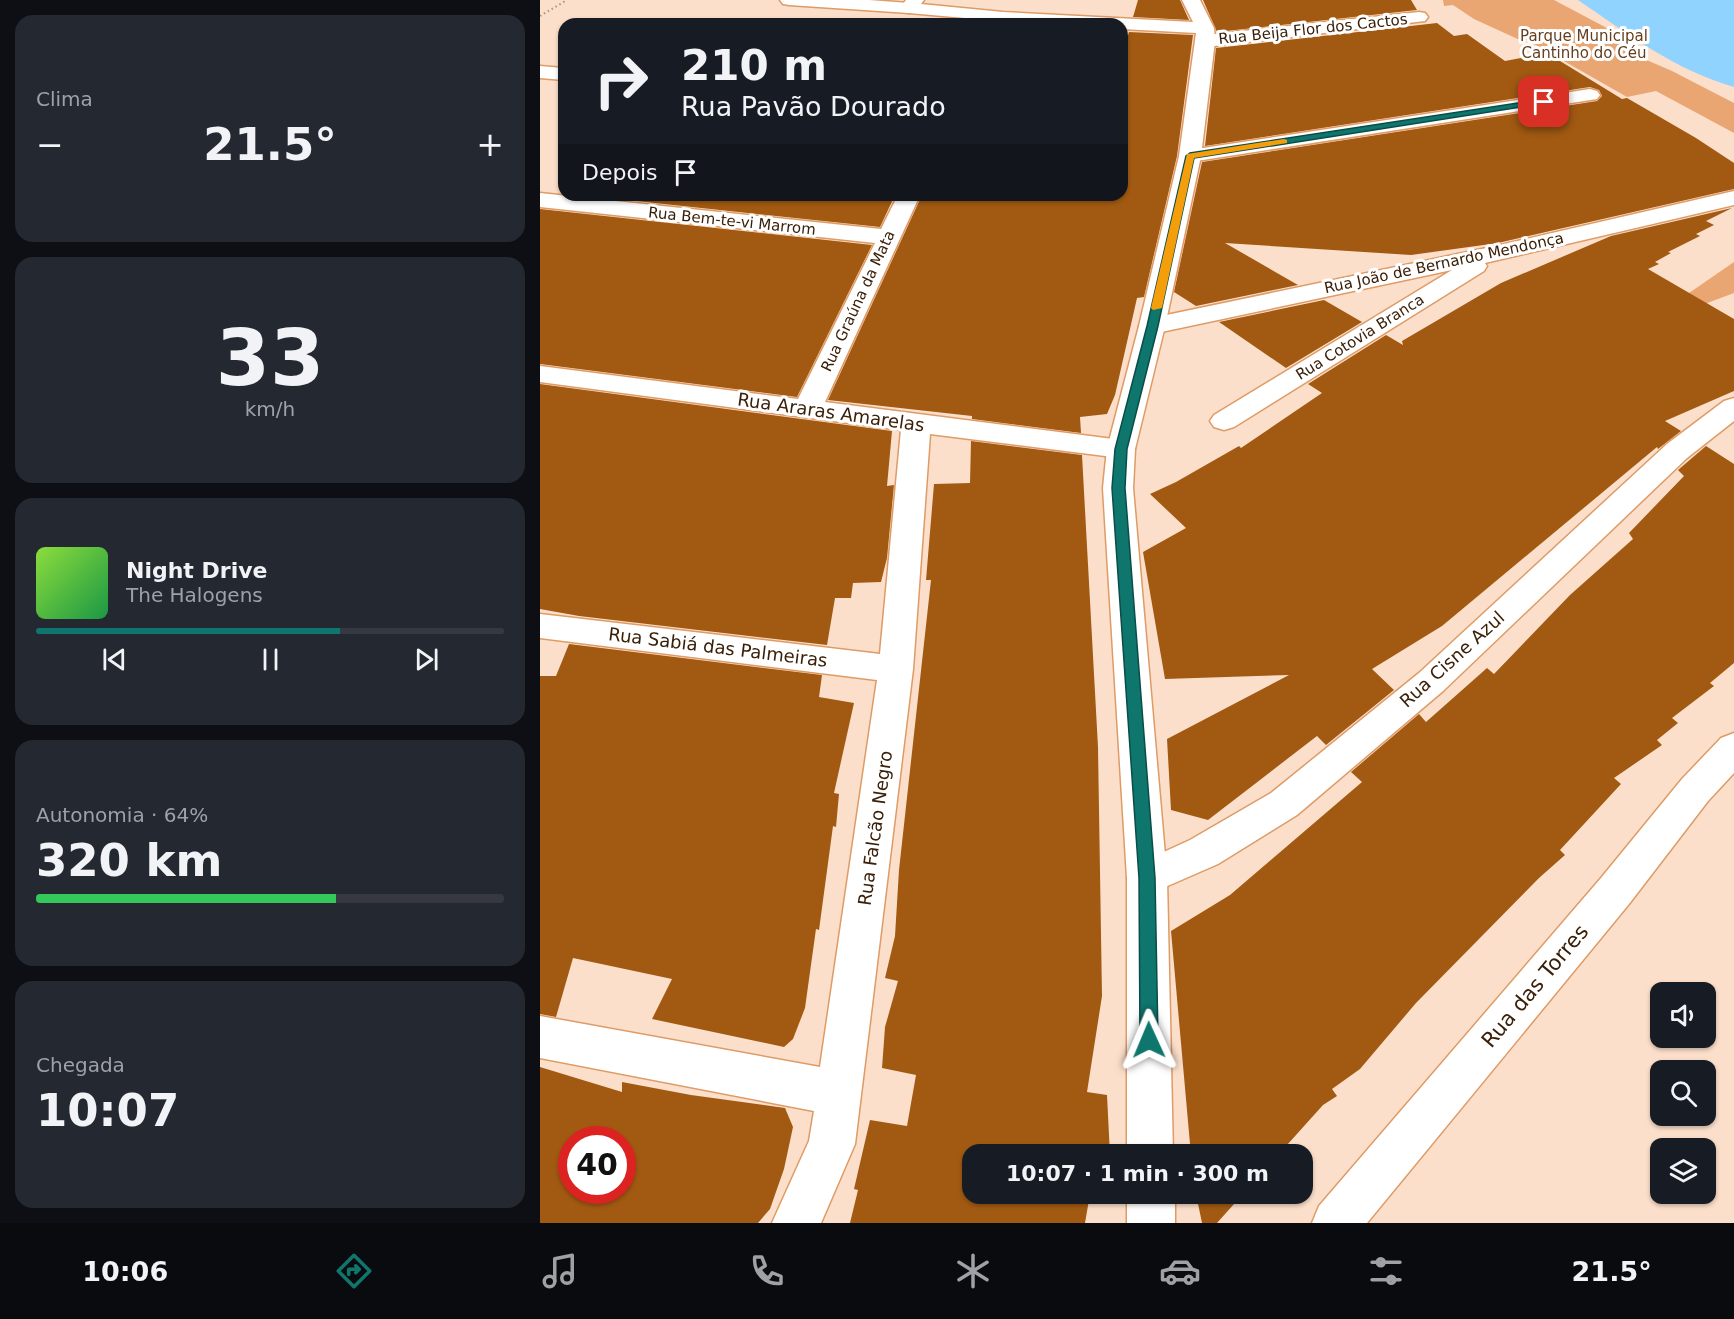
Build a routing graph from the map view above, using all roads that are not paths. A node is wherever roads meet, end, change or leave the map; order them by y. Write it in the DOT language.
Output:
graph roads {
  1 [pos="789,0"];
  2 [pos="912,4"];
  3 [pos="1419,17"];
  4 [pos="985,18"];
  5 [pos="1128,22"];
  6 [pos="1201,23"];
  7 [pos="540,72"];
  8 [pos="558,74"];
  9 [pos="1590,95"];
  10 [pos="1190,156"];
  11 [pos="1734,198"];
  12 [pos="540,200"];
  13 [pos="906,201"];
  14 [pos="889,237"];
  15 [pos="1496,253"];
  16 [pos="1152,326"];
  17 [pos="540,374"];
  18 [pos="1734,407"];
  19 [pos="808,408"];
  20 [pos="1224,421"];
  21 [pos="916,425"];
  22 [pos="1121,449"];
  23 [pos="540,626"];
  24 [pos="896,669"];
  25 [pos="1734,748"];
  26 [pos="1147,878"];
  27 [pos="540,1036"];
  28 [pos="839,1093"];
  29 [pos="1150,1144"];
  30 [pos="1151,1204"];
  31 [pos="796,1223"];
  32 [pos="1151,1223"];
  33 [pos="1336,1223"];
  1 -- 2 [label="street, Rua Beija Flor dos Cactos"];
  2 -- 4 [label="street, Rua Beija Flor dos Cactos"];
  3 -- 6 [label="street, Rua Beija Flor dos Cactos"];
  5 -- 6 [label="street, Rua Beija Flor dos Cactos"];
  6 -- 10 [label="street"];
  7 -- 8 [label="street"];
  9 -- 10 [label="street"];
  10 -- 16 [label="street"];
  11 -- 15 [label="street, Rua João de Bernardo Mendonça"];
  12 -- 14 [label="street, Rua Bem-te-vi Marrom"];
  13 -- 14 [label="street, Rua Graúna da Mata"];
  14 -- 19 [label="street, Rua Graúna da Mata"];
  15 -- 16 [label="street, Rua João de Bernardo Mendonça"];
  15 -- 20 [label="street, Rua Cotovia Branca"];
  16 -- 22 [label="street"];
  17 -- 19 [label="street, Rua Araras Amarelas"];
  18 -- 26 [label="street, Rua Cisne Azul"];
  19 -- 21 [label="street, Rua Araras Amarelas"];
  21 -- 22 [label="street, Rua Araras Amarelas"];
  21 -- 24 [label="street, Rua Falcão Negro"];
  22 -- 26 [label="street"];
  23 -- 24 [label="street, Rua Sabiá das Palmeiras"];
  24 -- 28 [label="street, Rua Falcão Negro"];
  25 -- 33 [label="street, Rua das Torres"];
  26 -- 29 [label="street"];
  27 -- 28 [label="street"];
  28 -- 31 [label="street, Rua Falcão Negro"];
  30 -- 32 [label="street"];
}
